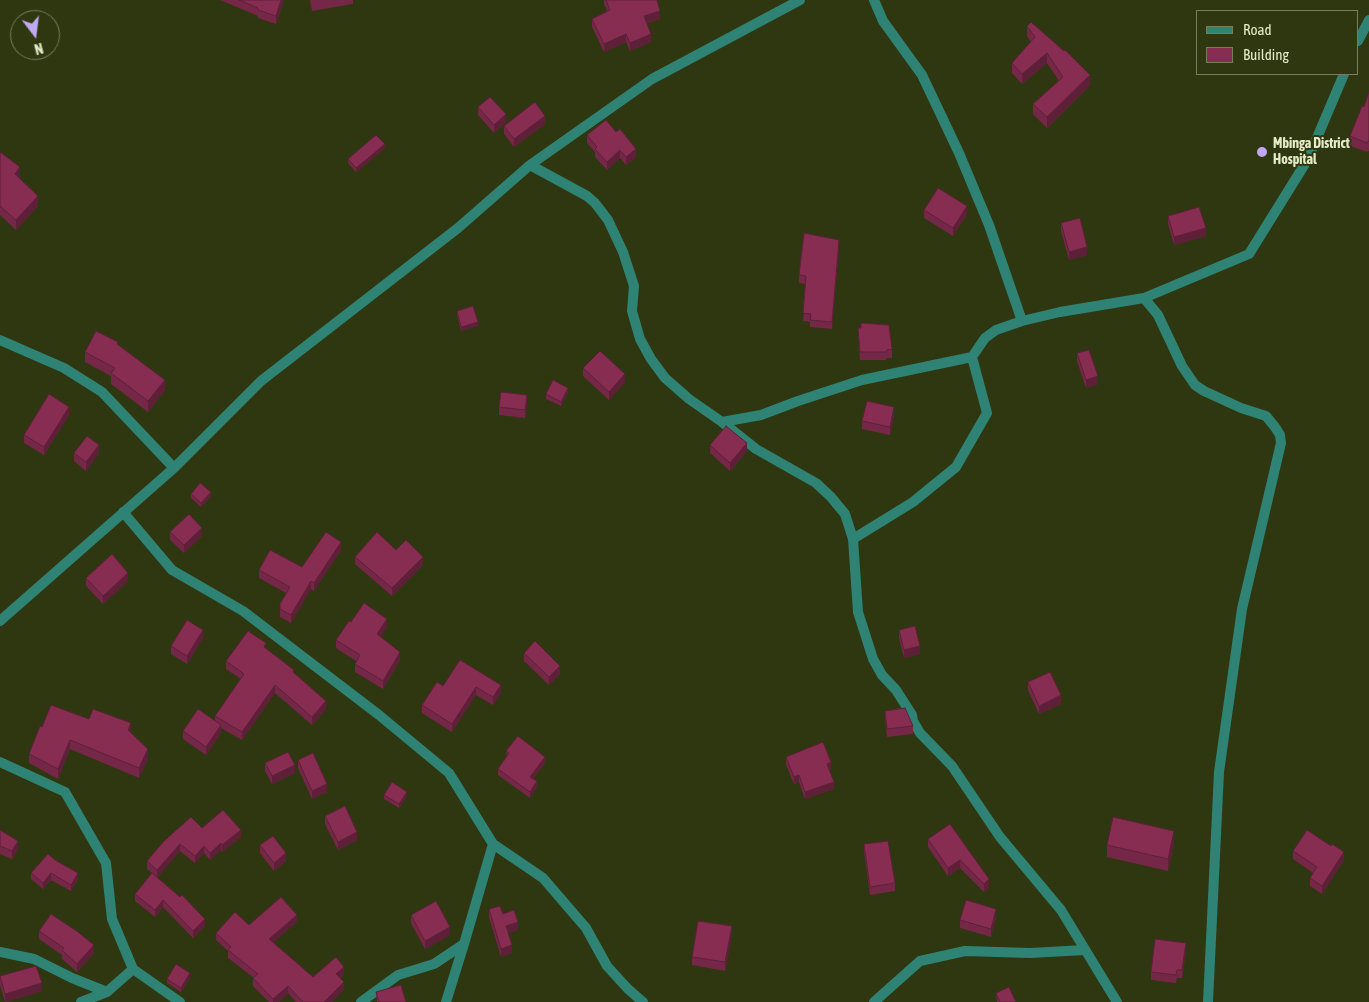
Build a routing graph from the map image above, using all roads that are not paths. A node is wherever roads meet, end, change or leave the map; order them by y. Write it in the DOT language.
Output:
graph roads {
  1 [pos="800,0"];
  2 [pos="874,0"];
  3 [pos="1369,20"];
  4 [pos="1359,39"];
  5 [pos="1344,75"];
  6 [pos="530,165"];
  7 [pos="1144,298"];
  8 [pos="1022,322"];
  9 [pos="0,340"];
  10 [pos="972,357"];
  11 [pos="722,422"];
  12 [pos="174,468"];
  13 [pos="123,512"];
  14 [pos="853,539"];
  15 [pos="0,621"];
  16 [pos="0,762"];
  17 [pos="493,844"];
  18 [pos="464,944"];
  19 [pos="1085,950"];
  20 [pos="0,952"];
  21 [pos="133,969"];
  22 [pos="108,992"];
  23 [pos="81,1002"];
  24 [pos="180,1002"];
  25 [pos="361,1002"];
  26 [pos="446,1002"];
  27 [pos="642,1002"];
  28 [pos="874,1002"];
  29 [pos="1117,1002"];
  30 [pos="1208,1002"];
  1 -- 6 [label="street"];
  2 -- 8 [label="street"];
  3 -- 4 [label="street"];
  5 -- 7 [label="street"];
  6 -- 11 [label="street"];
  6 -- 12 [label="street"];
  7 -- 8 [label="street"];
  7 -- 30 [label="street"];
  8 -- 10 [label="street"];
  9 -- 12 [label="street"];
  10 -- 11 [label="street"];
  10 -- 14 [label="street"];
  11 -- 14 [label="street"];
  12 -- 13 [label="street"];
  13 -- 15 [label="street"];
  13 -- 17 [label="street"];
  14 -- 19 [label="street"];
  16 -- 21 [label="street"];
  17 -- 18 [label="street"];
  17 -- 27 [label="street"];
  18 -- 25 [label="street"];
  18 -- 26 [label="street"];
  19 -- 28 [label="street"];
  19 -- 29 [label="street"];
  20 -- 22 [label="street"];
  21 -- 22 [label="street"];
  21 -- 24 [label="street"];
  22 -- 23 [label="street"];
}
